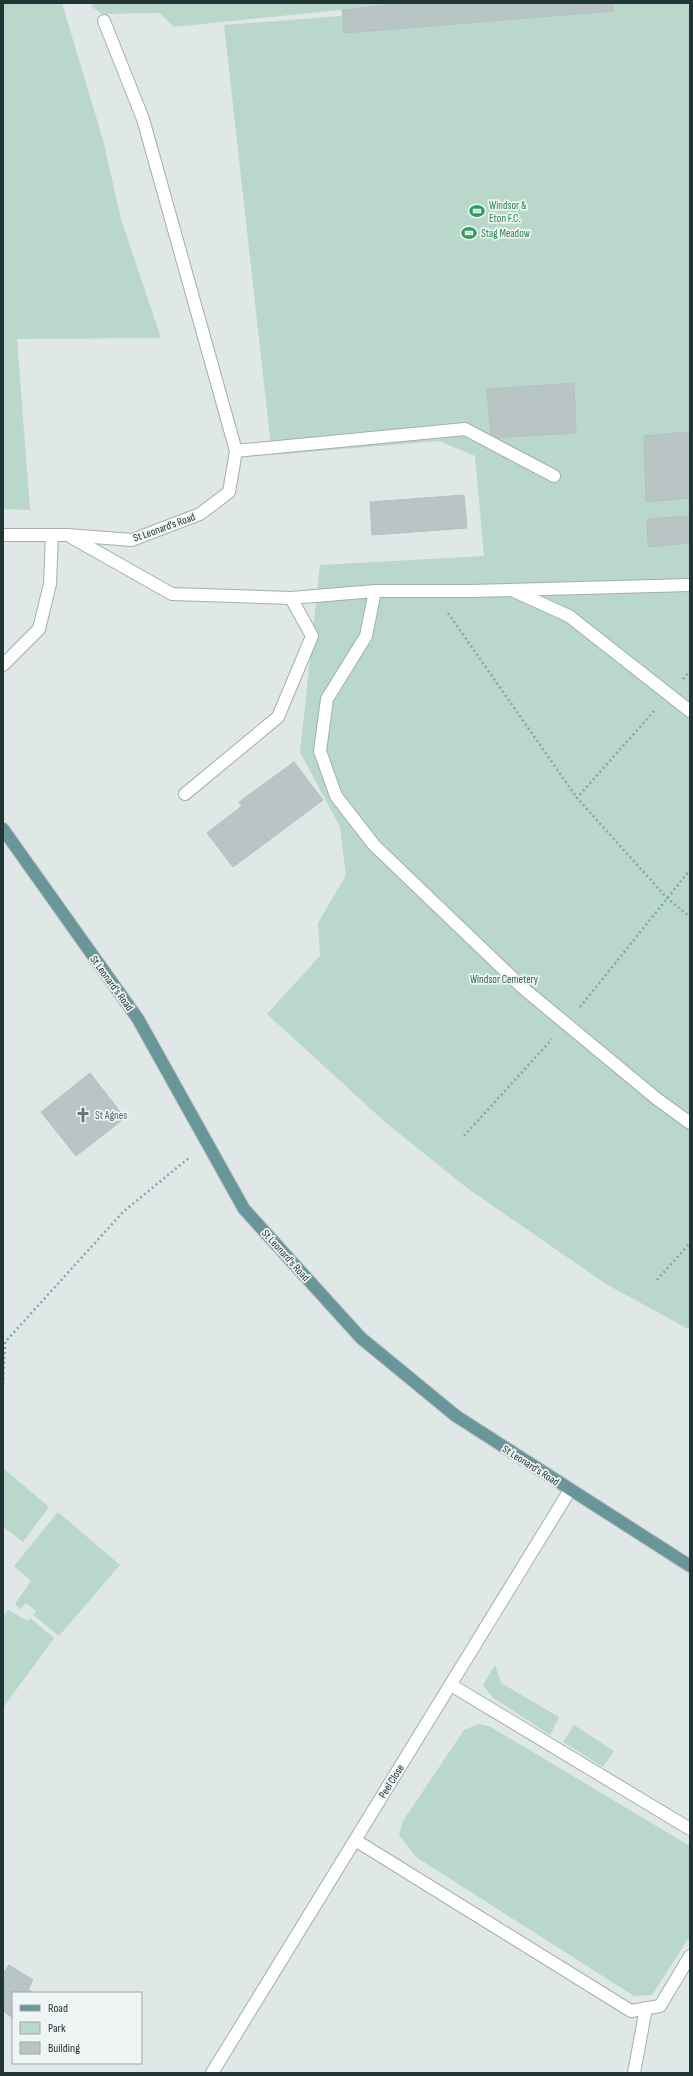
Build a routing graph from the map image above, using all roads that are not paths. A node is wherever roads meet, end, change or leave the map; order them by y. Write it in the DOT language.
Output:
graph roads {
  1 [pos="104,21"];
  2 [pos="236,452"];
  3 [pos="554,476"];
  4 [pos="3,535"];
  5 [pos="52,535"];
  6 [pos="67,535"];
  7 [pos="690,585"];
  8 [pos="511,590"];
  9 [pos="375,591"];
  10 [pos="291,598"];
  11 [pos="3,665"];
  12 [pos="690,711"];
  13 [pos="185,794"];
  14 [pos="3,830"];
  15 [pos="690,1123"];
  16 [pos="570,1490"];
  17 [pos="690,1566"];
  18 [pos="451,1685"];
  19 [pos="690,1829"];
  20 [pos="355,1840"];
  21 [pos="690,1956"];
  22 [pos="646,2008"];
  23 [pos="212,2073"];
  24 [pos="634,2073"];
  1 -- 2 [label="street"];
  2 -- 3 [label="street"];
  2 -- 6 [label="street, St Leonard's Road"];
  4 -- 5 [label="street, St Leonard's Road"];
  5 -- 6 [label="street, St Leonard's Road"];
  5 -- 11 [label="street"];
  6 -- 10 [label="street"];
  7 -- 8 [label="street"];
  8 -- 9 [label="street"];
  8 -- 12 [label="street"];
  9 -- 10 [label="street"];
  9 -- 15 [label="street"];
  10 -- 13 [label="street"];
  14 -- 16 [label="main road, St Leonard's Road"];
  16 -- 17 [label="main road, St Leonard's Road"];
  16 -- 18 [label="street, Peel Close"];
  18 -- 19 [label="street"];
  18 -- 20 [label="street, Peel Close"];
  20 -- 22 [label="street"];
  20 -- 23 [label="street, Peel Close"];
  21 -- 22 [label="street"];
  22 -- 24 [label="street"];
}
